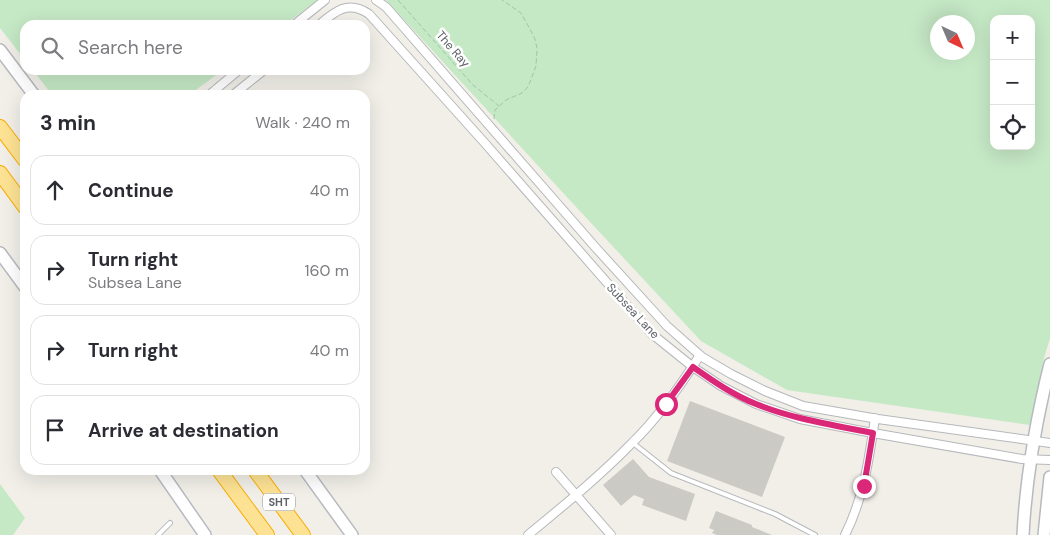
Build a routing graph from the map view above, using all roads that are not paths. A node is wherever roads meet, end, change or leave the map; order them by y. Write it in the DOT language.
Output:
graph roads {
  1 [pos="325,0"];
  2 [pos="376,0"];
  3 [pos="300,20"];
  4 [pos="325,20"];
  5 [pos="0,50"];
  6 [pos="233,75"];
  7 [pos="258,75"];
  8 [pos="30,90"];
  9 [pos="215,90"];
  10 [pos="239,90"];
  11 [pos="0,126"];
  12 [pos="20,153"];
  13 [pos="0,173"];
  14 [pos="20,200"];
  15 [pos="0,253"];
  16 [pos="20,280"];
  17 [pos="700,355"];
  18 [pos="1050,364"];
  19 [pos="693,367"];
  20 [pos="875,418"];
  21 [pos="873,433"];
  22 [pos="1034,441"];
  23 [pos="1050,442"];
  24 [pos="633,443"];
  25 [pos="1031,460"];
  26 [pos="1050,460"];
  27 [pos="556,472"];
  28 [pos="163,475"];
  29 [pos="223,475"];
  30 [pos="259,475"];
  31 [pos="309,475"];
  32 [pos="1050,477"];
  33 [pos="576,494"];
  34 [pos="170,523"];
  35 [pos="158,535"];
  36 [pos="205,535"];
  37 [pos="267,535"];
  38 [pos="303,535"];
  39 [pos="352,535"];
  40 [pos="528,535"];
  41 [pos="611,535"];
  42 [pos="815,535"];
  43 [pos="844,535"];
  44 [pos="1023,535"];
  45 [pos="1044,535"];
  1 -- 3 [label="street"];
  2 -- 17 [label="street, Subsea Lane"];
  4 -- 19 [label="street, Subsea Lane"];
  5 -- 8 [label="main road"];
  6 -- 9 [label="street"];
  7 -- 10 [label="street"];
  11 -- 12 [label="highway"];
  13 -- 14 [label="highway"];
  15 -- 16 [label="main road"];
  17 -- 19 [label="street"];
  17 -- 20 [label="street, Subsea Lane"];
  18 -- 22 [label="main road"];
  19 -- 21 [label="street, Subsea Lane"];
  19 -- 24 [label="street"];
  20 -- 21 [label="street"];
  20 -- 22 [label="street, Subsea Lane"];
  21 -- 25 [label="street, Subsea Lane"];
  21 -- 43 [label="street"];
  22 -- 23 [label="street, Subsea Lane"];
  22 -- 25 [label="main road"];
  24 -- 33 [label="street"];
  24 -- 42 [label="lane"];
  25 -- 26 [label="street, Subsea Lane"];
  25 -- 44 [label="main road"];
  27 -- 33 [label="street"];
  28 -- 36 [label="main road"];
  29 -- 37 [label="highway, SHT"];
  30 -- 38 [label="highway, SHT"];
  31 -- 39 [label="main road"];
  32 -- 45 [label="main road"];
  33 -- 40 [label="street"];
  33 -- 41 [label="street"];
  34 -- 35 [label="lane"];
}
